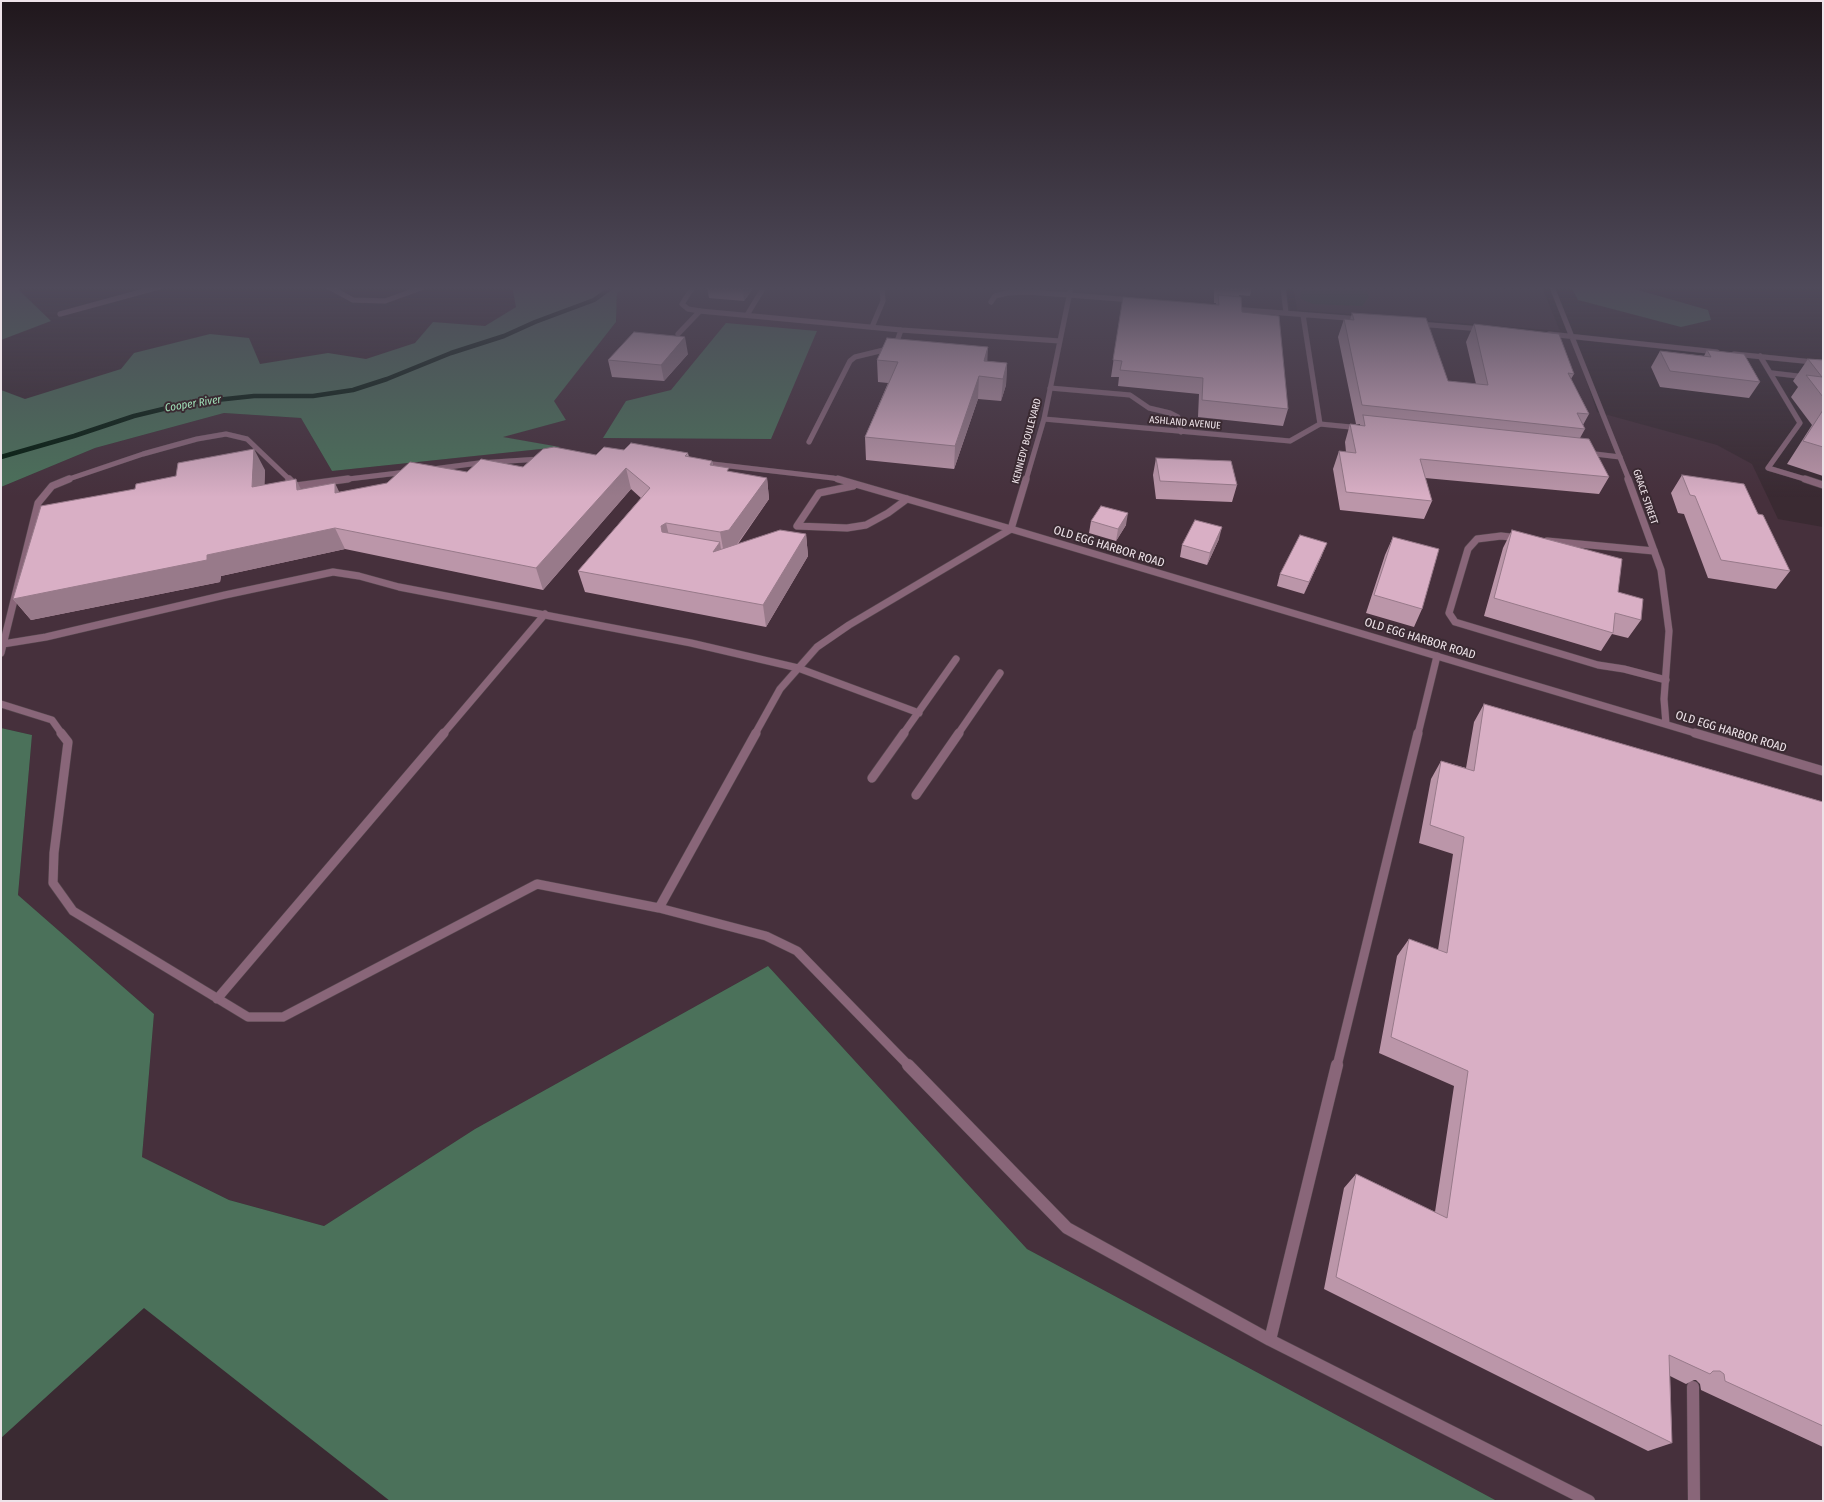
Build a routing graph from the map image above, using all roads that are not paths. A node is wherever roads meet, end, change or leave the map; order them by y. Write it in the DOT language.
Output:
graph roads {
  1 [pos="855,357"];
  2 [pos="1057,357"];
  3 [pos="1310,357"];
  4 [pos="1580,357"];
  5 [pos="1761,357"];
  6 [pos="1770,357"];
  7 [pos="1823,363"];
  8 [pos="1772,373"];
  9 [pos="1823,379"];
  10 [pos="1050,388"];
  11 [pos="1044,419"];
  12 [pos="1320,424"];
  13 [pos="1367,429"];
  14 [pos="1181,432"];
  15 [pos="809,442"];
  16 [pos="1581,452"];
  17 [pos="1620,457"];
  18 [pos="548,458"];
  19 [pos="271,461"];
  20 [pos="264,462"];
  21 [pos="698,462"];
  22 [pos="426,470"];
  23 [pos="411,472"];
  24 [pos="857,485"];
  25 [pos="1823,485"];
  26 [pos="907,499"];
  27 [pos="40,524"];
  28 [pos="33,525"];
  29 [pos="1011,529"];
  30 [pos="1528,539"];
  31 [pos="1542,540"];
  32 [pos="1654,551"];
  33 [pos="545,614"];
  34 [pos="3,644"];
  35 [pos="1,652"];
  36 [pos="1437,656"];
  37 [pos="956,659"];
  38 [pos="798,668"];
  39 [pos="1000,673"];
  40 [pos="1666,680"];
  41 [pos="1,704"];
  42 [pos="919,713"];
  43 [pos="1666,724"];
  44 [pos="1823,771"];
  45 [pos="872,778"];
  46 [pos="916,795"];
  47 [pos="659,908"];
  48 [pos="217,999"];
  49 [pos="1270,1340"];
  50 [pos="1693,1387"];
  51 [pos="1589,1501"];
  52 [pos="1694,1501"];
  1 -- 15 [label="street"];
  2 -- 10 [label="street, KENNEDY BOULEVARD"];
  3 -- 12 [label="street"];
  4 -- 17 [label="street, GRACE STREET"];
  5 -- 8 [label="street"];
  6 -- 7 [label="street"];
  8 -- 9 [label="street"];
  8 -- 25 [label="street"];
  10 -- 11 [label="street, KENNEDY BOULEVARD"];
  10 -- 14 [label="street"];
  11 -- 14 [label="street, ASHLAND AVENUE"];
  11 -- 29 [label="street, KENNEDY BOULEVARD"];
  12 -- 13 [label="street"];
  12 -- 14 [label="street, ASHLAND AVENUE"];
  16 -- 17 [label="street"];
  17 -- 32 [label="street, GRACE STREET"];
  18 -- 22 [label="street"];
  19 -- 20 [label="street"];
  19 -- 23 [label="street"];
  19 -- 28 [label="street"];
  21 -- 24 [label="street, OLD EGG HARBOR ROAD"];
  24 -- 26 [label="street, OLD EGG HARBOR ROAD"];
  24 -- 26 [label="street"];
  26 -- 29 [label="street, OLD EGG HARBOR ROAD"];
  27 -- 28 [label="street"];
  28 -- 34 [label="street"];
  29 -- 36 [label="street, OLD EGG HARBOR ROAD"];
  29 -- 38 [label="street"];
  30 -- 40 [label="street"];
  31 -- 32 [label="street"];
  32 -- 40 [label="street, GRACE STREET"];
  33 -- 34 [label="street"];
  33 -- 38 [label="street"];
  33 -- 48 [label="street"];
  34 -- 35 [label="street"];
  36 -- 43 [label="street, OLD EGG HARBOR ROAD"];
  36 -- 49 [label="street"];
  37 -- 42 [label="street"];
  38 -- 42 [label="street"];
  38 -- 47 [label="street"];
  39 -- 46 [label="street"];
  40 -- 43 [label="street, GRACE STREET"];
  41 -- 48 [label="street"];
  42 -- 45 [label="street"];
  43 -- 44 [label="street, OLD EGG HARBOR ROAD"];
  47 -- 48 [label="street"];
  47 -- 49 [label="street"];
  49 -- 51 [label="street"];
  50 -- 52 [label="street"];
}
